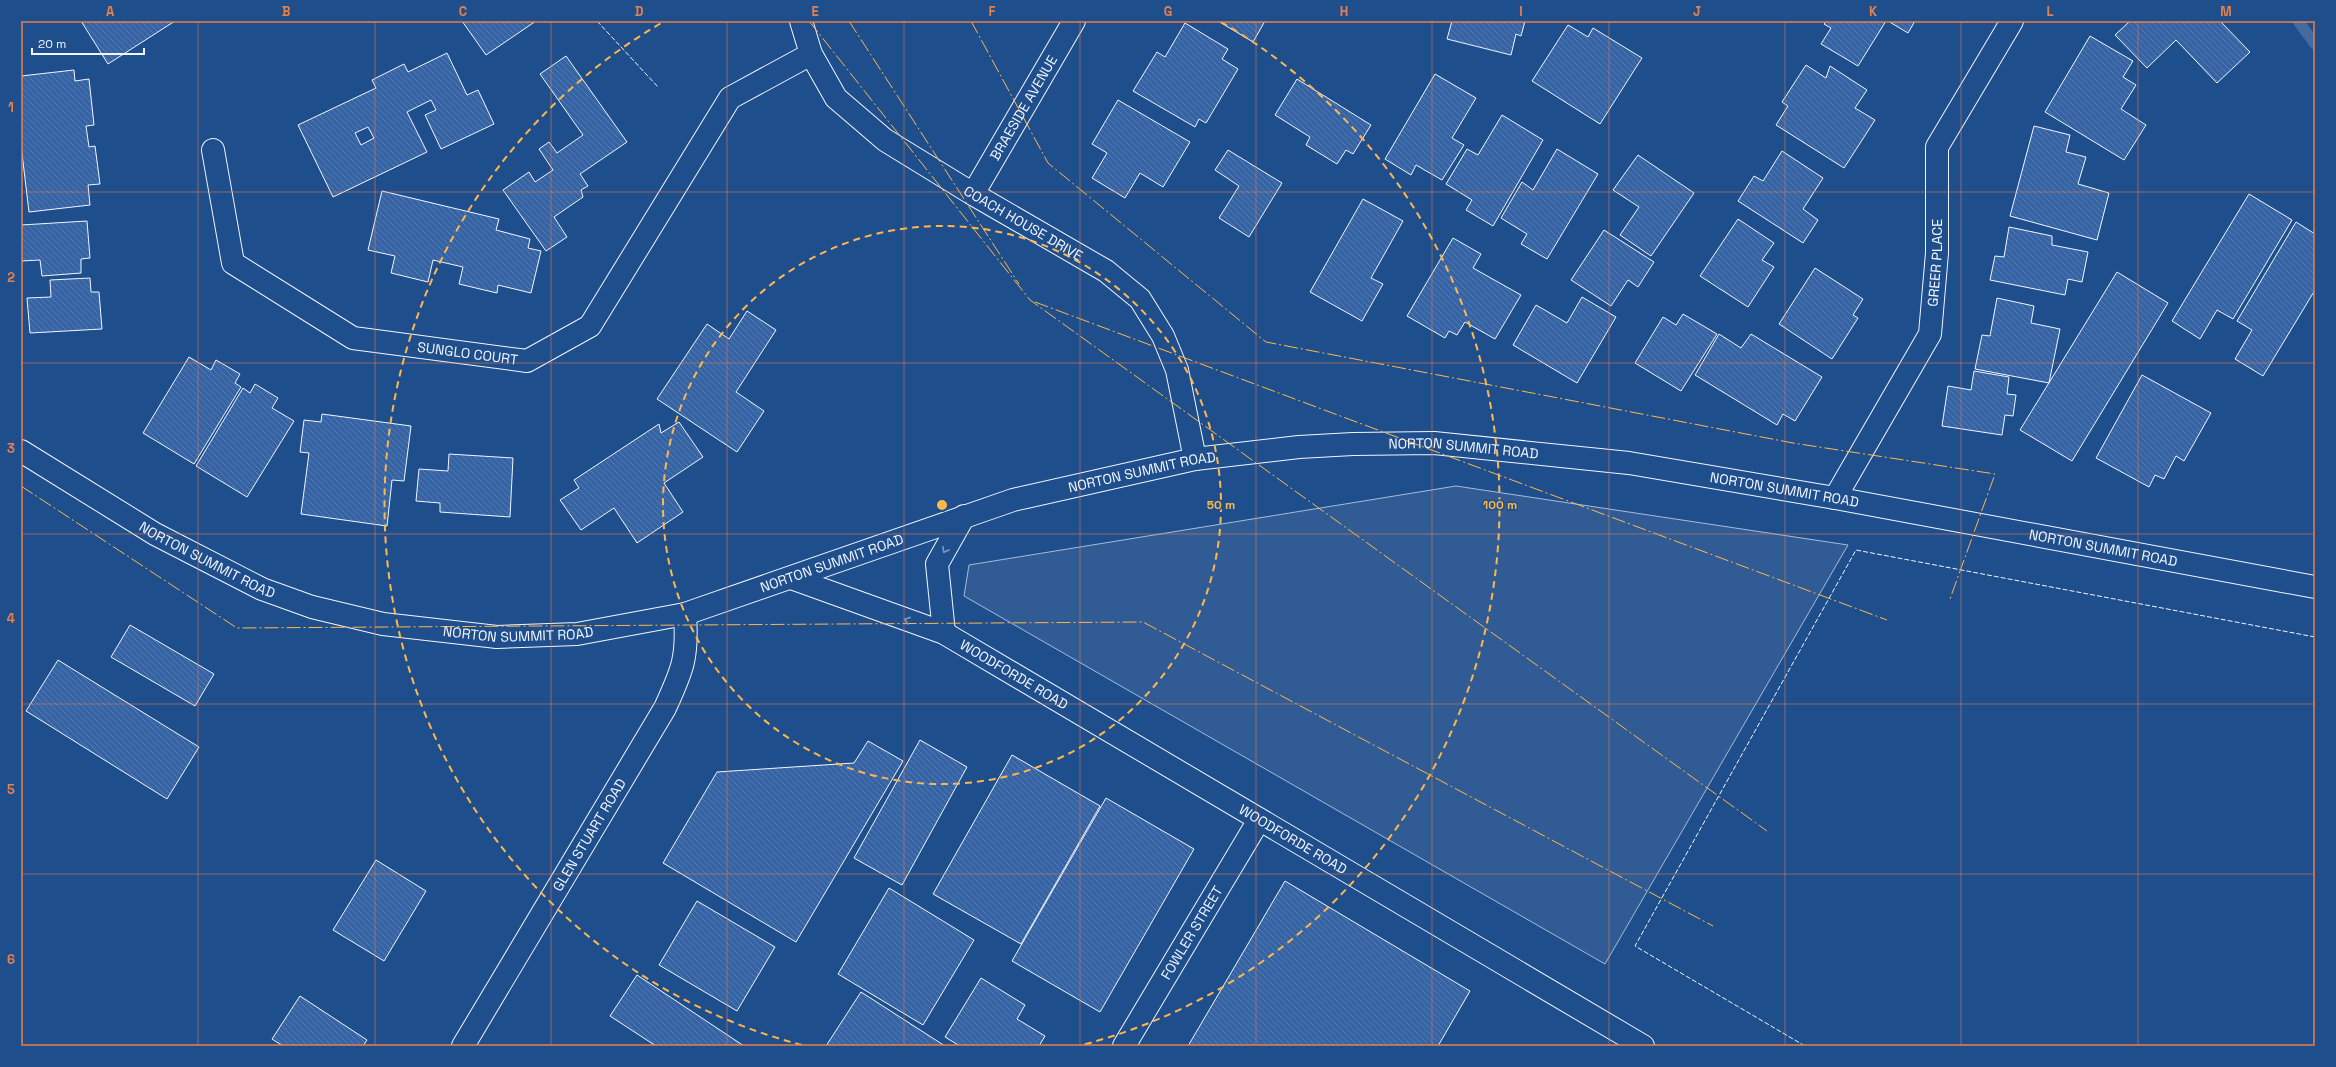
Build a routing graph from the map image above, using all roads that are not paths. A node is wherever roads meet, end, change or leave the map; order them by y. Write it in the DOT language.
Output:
graph roads {
  1 [pos="801,21"];
  2 [pos="1074,21"];
  3 [pos="2012,21"];
  4 [pos="811,54"];
  5 [pos="213,150"];
  6 [pos="973,194"];
  7 [pos="21,451"];
  8 [pos="1195,459"];
  9 [pos="1835,498"];
  10 [pos="964,516"];
  11 [pos="791,578"];
  12 [pos="2315,587"];
  13 [pos="685,614"];
  14 [pos="944,632"];
  15 [pos="1259,820"];
  16 [pos="463,1046"];
  17 [pos="1124,1046"];
  18 [pos="1643,1046"];
  1 -- 4 [label="street, COACH HOUSE DRIVE"];
  2 -- 6 [label="street, BRAESIDE AVENUE"];
  3 -- 9 [label="street, GREER PLACE"];
  4 -- 5 [label="street, SUNGLO COURT"];
  4 -- 6 [label="street, COACH HOUSE DRIVE"];
  6 -- 8 [label="street, COACH HOUSE DRIVE"];
  7 -- 13 [label="street, NORTON SUMMIT ROAD"];
  8 -- 9 [label="street, NORTON SUMMIT ROAD"];
  8 -- 10 [label="street, NORTON SUMMIT ROAD"];
  9 -- 12 [label="street, NORTON SUMMIT ROAD"];
  10 -- 11 [label="street, NORTON SUMMIT ROAD"];
  10 -- 14 [label="street, WOODFORDE ROAD, one-way"];
  11 -- 13 [label="street, NORTON SUMMIT ROAD"];
  14 -- 11 [label="street, WOODFORDE ROAD, one-way"];
  13 -- 16 [label="street, GLEN STUART ROAD"];
  14 -- 15 [label="street, WOODFORDE ROAD"];
  15 -- 17 [label="street, FOWLER STREET"];
  15 -- 18 [label="street, WOODFORDE ROAD"];
}
